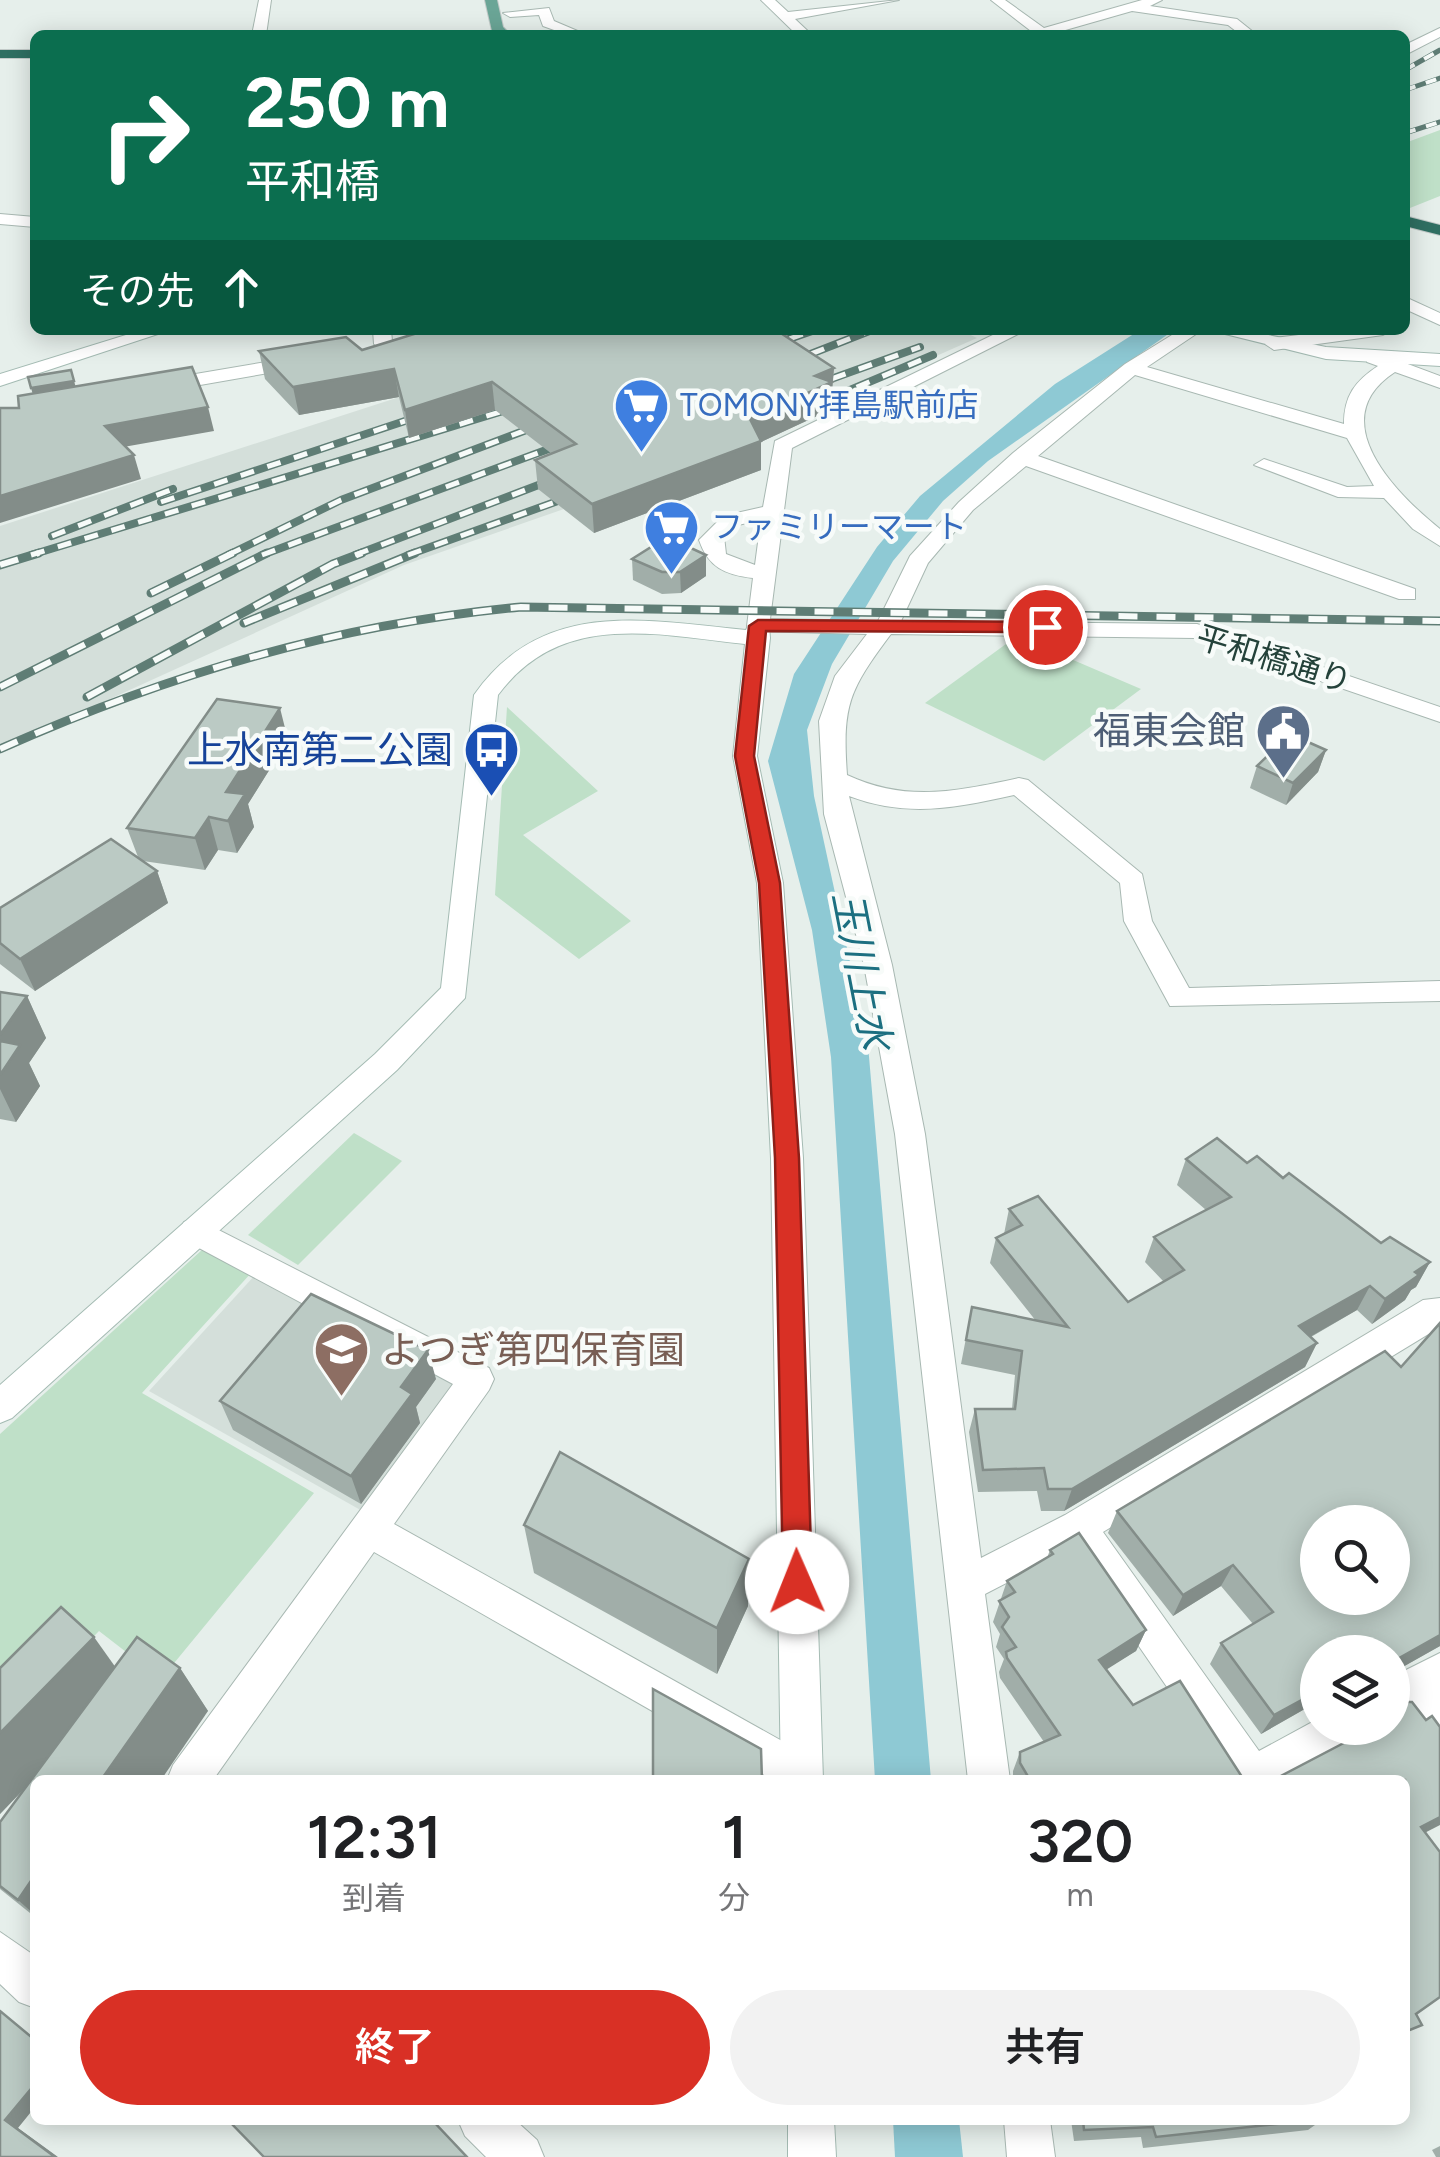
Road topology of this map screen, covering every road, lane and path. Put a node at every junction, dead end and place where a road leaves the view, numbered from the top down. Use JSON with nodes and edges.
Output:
{"nodes":[{"id":1,"x":264,"y":0,"type":"edge"},
{"id":2,"x":491,"y":0,"type":"edge"},
{"id":3,"x":767,"y":0,"type":"edge"},
{"id":4,"x":893,"y":0,"type":"edge"},
{"id":5,"x":997,"y":0,"type":"edge"},
{"id":6,"x":1156,"y":0,"type":"edge"},
{"id":7,"x":1104,"y":6,"type":"edge"},
{"id":8,"x":1129,"y":6,"type":"junction"},
{"id":9,"x":510,"y":7,"type":"edge"},
{"id":10,"x":786,"y":16,"type":"junction"},
{"id":11,"x":259,"y":30,"type":"edge"},
{"id":12,"x":499,"y":30,"type":"edge"},
{"id":13,"x":567,"y":30,"type":"edge"},
{"id":14,"x":800,"y":30,"type":"edge"},
{"id":15,"x":1032,"y":30,"type":"edge"},
{"id":16,"x":1047,"y":30,"type":"edge"},
{"id":17,"x":1243,"y":30,"type":"edge"},
{"id":18,"x":1440,"y":32,"type":"edge"},
{"id":19,"x":0,"y":42,"type":"edge"},
{"id":20,"x":30,"y":45,"type":"edge"},
{"id":21,"x":30,"y":46,"type":"edge"},
{"id":22,"x":1410,"y":48,"type":"edge"},
{"id":23,"x":0,"y":54,"type":"edge"},
{"id":24,"x":1410,"y":206,"type":"edge"},
{"id":25,"x":1440,"y":214,"type":"edge"},
{"id":26,"x":0,"y":219,"type":"edge"},
{"id":27,"x":30,"y":222,"type":"edge"},
{"id":28,"x":1410,"y":222,"type":"edge"},
{"id":29,"x":1440,"y":230,"type":"edge"},
{"id":30,"x":1410,"y":305,"type":"edge"},
{"id":31,"x":1440,"y":321,"type":"edge"},
{"id":32,"x":1410,"y":326,"type":"edge"},
{"id":33,"x":145,"y":335,"type":"edge"},
{"id":34,"x":425,"y":335,"type":"edge"},
{"id":35,"x":1007,"y":335,"type":"edge"},
{"id":36,"x":1186,"y":335,"type":"edge"},
{"id":37,"x":1238,"y":335,"type":"edge"},
{"id":38,"x":1344,"y":335,"type":"edge"},
{"id":39,"x":380,"y":342,"type":"edge"},
{"id":40,"x":1274,"y":344,"type":"junction"},
{"id":41,"x":321,"y":359,"type":"edge"},
{"id":42,"x":1440,"y":360,"type":"edge"},
{"id":43,"x":1382,"y":362,"type":"junction"},
{"id":44,"x":1132,"y":368,"type":"junction"},
{"id":45,"x":0,"y":380,"type":"edge"},
{"id":46,"x":1440,"y":382,"type":"edge"},
{"id":47,"x":148,"y":388,"type":"edge"},
{"id":48,"x":1355,"y":434,"type":"junction"},
{"id":49,"x":1020,"y":457,"type":"junction"},
{"id":50,"x":1264,"y":466,"type":"dead end"},
{"id":51,"x":1388,"y":492,"type":"junction"},
{"id":52,"x":776,"y":512,"type":"junction"},
{"id":53,"x":1440,"y":540,"type":"edge"},
{"id":54,"x":764,"y":572,"type":"junction"},
{"id":55,"x":1407,"y":594,"type":"dead end"},
{"id":56,"x":873,"y":627,"type":"junction"},
{"id":57,"x":758,"y":632,"type":"junction"},
{"id":58,"x":1440,"y":715,"type":"edge"},
{"id":59,"x":834,"y":779,"type":"junction"},
{"id":60,"x":1440,"y":991,"type":"edge"},
{"id":61,"x":195,"y":1230,"type":"junction"},
{"id":62,"x":1440,"y":1313,"type":"edge"},
{"id":63,"x":0,"y":1407,"type":"edge"},
{"id":64,"x":1078,"y":1526,"type":"junction"},
{"id":65,"x":372,"y":1530,"type":"junction"},
{"id":66,"x":967,"y":1584,"type":"junction"},
{"id":67,"x":1310,"y":1745,"type":"edge"},
{"id":68,"x":192,"y":1775,"type":"edge"},
{"id":69,"x":799,"y":1775,"type":"edge"},
{"id":70,"x":802,"y":1775,"type":"edge"},
{"id":71,"x":988,"y":1775,"type":"edge"},
{"id":72,"x":1251,"y":1775,"type":"edge"},
{"id":73,"x":1256,"y":1775,"type":"edge"},
{"id":74,"x":0,"y":1954,"type":"edge"},
{"id":75,"x":30,"y":1981,"type":"edge"},
{"id":76,"x":486,"y":2125,"type":"edge"},
{"id":77,"x":811,"y":2125,"type":"edge"},
{"id":78,"x":1028,"y":2125,"type":"edge"},
{"id":79,"x":520,"y":2157,"type":"edge"},
{"id":80,"x":812,"y":2157,"type":"edge"},
{"id":81,"x":1031,"y":2157,"type":"edge"}],
"edges":[{"from":1,"to":11,"type":"street"},
{"from":2,"to":12,"type":"main road"},
{"from":3,"to":10,"type":"street"},
{"from":4,"to":10,"type":"street"},
{"from":5,"to":15,"type":"street"},
{"from":6,"to":8,"type":"street"},
{"from":7,"to":8,"type":"street"},
{"from":7,"to":16,"type":"street"},
{"from":8,"to":17,"type":"street"},
{"from":9,"to":13,"type":"street"},
{"from":10,"to":14,"type":"street"},
{"from":18,"to":22,"type":"street"},
{"from":19,"to":20,"type":"highway"},
{"from":21,"to":23,"type":"highway"},
{"from":24,"to":25,"type":"highway"},
{"from":26,"to":27,"type":"street"},
{"from":28,"to":29,"type":"highway"},
{"from":30,"to":31,"type":"street"},
{"from":31,"to":32,"type":"street"},
{"from":33,"to":45,"type":"street"},
{"from":34,"to":39,"type":"street"},
{"from":35,"to":52,"type":"street"},
{"from":36,"to":44,"type":"street"},
{"from":37,"to":40,"type":"street"},
{"from":38,"to":40,"type":"street"},
{"from":40,"to":43,"type":"street"},
{"from":41,"to":47,"type":"street"},
{"from":42,"to":43,"type":"street"},
{"from":43,"to":46,"type":"street"},
{"from":43,"to":48,"type":"street"},
{"from":44,"to":48,"type":"street"},
{"from":44,"to":49,"type":"street"},
{"from":48,"to":51,"type":"street"},
{"from":49,"to":55,"type":"street"},
{"from":49,"to":56,"type":"street"},
{"from":50,"to":51,"type":"street"},
{"from":51,"to":53,"type":"street"},
{"from":52,"to":54,"type":"street"},
{"from":52,"to":54,"type":"street"},
{"from":54,"to":57,"type":"street"},
{"from":56,"to":57,"type":"street","name":"平和橋通り"},
{"from":56,"to":58,"type":"street","name":"平和橋通り"},
{"from":56,"to":59,"type":"street"},
{"from":57,"to":61,"type":"street","name":"平和橋通り"},
{"from":57,"to":70,"type":"street"},
{"from":59,"to":60,"type":"street"},
{"from":59,"to":66,"type":"street"},
{"from":61,"to":63,"type":"street","name":"平和橋通り"},
{"from":61,"to":65,"type":"street"},
{"from":62,"to":64,"type":"street"},
{"from":64,"to":66,"type":"street"},
{"from":64,"to":72,"type":"street"},
{"from":65,"to":68,"type":"street"},
{"from":65,"to":69,"type":"street"},
{"from":66,"to":71,"type":"street"},
{"from":67,"to":73,"type":"street"},
{"from":74,"to":75,"type":"street"},
{"from":76,"to":79,"type":"street"},
{"from":77,"to":80,"type":"street"},
{"from":78,"to":81,"type":"street"}]}
